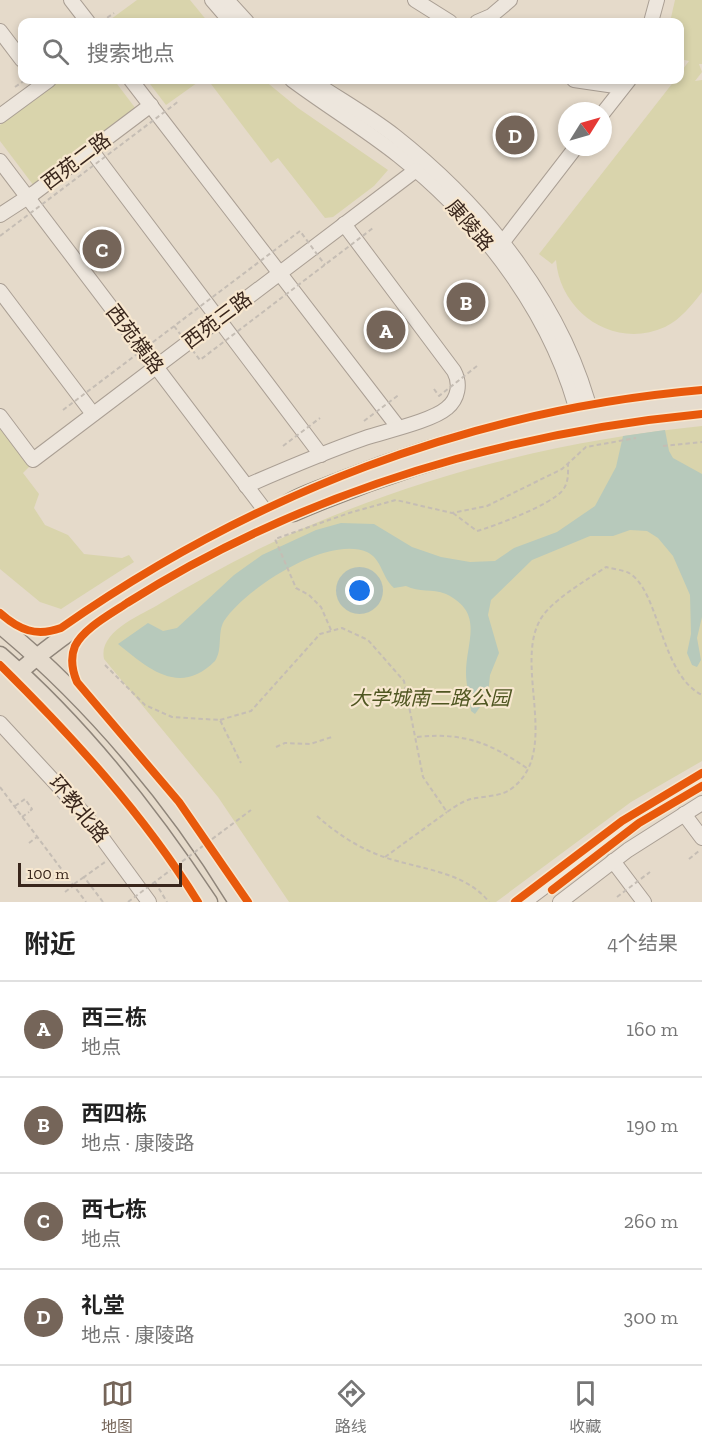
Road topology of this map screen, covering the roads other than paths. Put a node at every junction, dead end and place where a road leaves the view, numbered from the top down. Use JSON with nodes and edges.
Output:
{"nodes":[{"id":1,"x":71,"y":0,"type":"edge"},
{"id":2,"x":212,"y":0,"type":"edge"},
{"id":3,"x":227,"y":0,"type":"edge"},
{"id":4,"x":415,"y":0,"type":"edge"},
{"id":5,"x":510,"y":0,"type":"edge"},
{"id":6,"x":657,"y":0,"type":"edge"},
{"id":7,"x":85,"y":18,"type":"edge"},
{"id":8,"x":228,"y":18,"type":"edge"},
{"id":9,"x":243,"y":18,"type":"edge"},
{"id":10,"x":444,"y":18,"type":"edge"},
{"id":11,"x":486,"y":18,"type":"edge"},
{"id":12,"x":652,"y":18,"type":"edge"},
{"id":13,"x":0,"y":31,"type":"edge"},
{"id":14,"x":18,"y":55,"type":"edge"},
{"id":15,"x":38,"y":84,"type":"edge"},
{"id":16,"x":134,"y":84,"type":"edge"},
{"id":17,"x":298,"y":84,"type":"edge"},
{"id":18,"x":317,"y":84,"type":"edge"},
{"id":19,"x":625,"y":84,"type":"edge"},
{"id":20,"x":611,"y":102,"type":"edge"},
{"id":21,"x":151,"y":105,"type":"junction"},
{"id":22,"x":0,"y":116,"type":"edge"},
{"id":23,"x":91,"y":150,"type":"junction"},
{"id":24,"x":569,"y":156,"type":"edge"},
{"id":25,"x":0,"y":161,"type":"edge"},
{"id":26,"x":416,"y":170,"type":"junction"},
{"id":27,"x":27,"y":197,"type":"junction"},
{"id":28,"x":0,"y":215,"type":"edge"},
{"id":29,"x":344,"y":224,"type":"junction"},
{"id":30,"x":502,"y":243,"type":"junction"},
{"id":31,"x":280,"y":273,"type":"junction"},
{"id":32,"x":0,"y":291,"type":"edge"},
{"id":33,"x":218,"y":319,"type":"junction"},
{"id":34,"x":156,"y":367,"type":"junction"},
{"id":35,"x":702,"y":396,"type":"edge"},
{"id":36,"x":702,"y":408,"type":"edge"},
{"id":37,"x":93,"y":414,"type":"junction"},
{"id":38,"x":0,"y":416,"type":"edge"},
{"id":39,"x":586,"y":418,"type":"junction"},
{"id":40,"x":398,"y":427,"type":"junction"},
{"id":41,"x":321,"y":455,"type":"junction"},
{"id":42,"x":246,"y":486,"type":"junction"},
{"id":43,"x":270,"y":517,"type":"junction"},
{"id":44,"x":0,"y":625,"type":"edge"},
{"id":45,"x":0,"y":655,"type":"edge"},
{"id":46,"x":37,"y":657,"type":"junction"},
{"id":47,"x":19,"y":672,"type":"junction"},
{"id":48,"x":0,"y":723,"type":"edge"},
{"id":49,"x":702,"y":779,"type":"edge"},
{"id":50,"x":702,"y":803,"type":"edge"},
{"id":51,"x":684,"y":814,"type":"junction"},
{"id":52,"x":702,"y":838,"type":"edge"},
{"id":53,"x":613,"y":861,"type":"junction"},
{"id":54,"x":542,"y":889,"type":"junction"},
{"id":55,"x":149,"y":902,"type":"edge"},
{"id":56,"x":209,"y":902,"type":"edge"},
{"id":57,"x":237,"y":902,"type":"edge"},
{"id":58,"x":524,"y":902,"type":"edge"},
{"id":59,"x":550,"y":902,"type":"edge"},
{"id":60,"x":560,"y":902,"type":"edge"},
{"id":61,"x":644,"y":902,"type":"edge"}],
"edges":[{"from":1,"to":7,"type":"street"},
{"from":2,"to":8,"type":"street"},
{"from":3,"to":9,"type":"street"},
{"from":4,"to":10,"type":"street"},
{"from":5,"to":11,"type":"street"},
{"from":6,"to":12,"type":"street"},
{"from":13,"to":14,"type":"street"},
{"from":15,"to":22,"type":"street"},
{"from":16,"to":21,"type":"street"},
{"from":17,"to":26,"type":"street","name":"康陵路"},
{"from":18,"to":30,"type":"street","name":"康陵路"},
{"from":19,"to":20,"type":"street"},
{"from":21,"to":23,"type":"street","name":"西苑二路"},
{"from":21,"to":31,"type":"street"},
{"from":23,"to":27,"type":"street","name":"西苑二路"},
{"from":23,"to":33,"type":"street"},
{"from":24,"to":30,"type":"street"},
{"from":25,"to":27,"type":"street","name":"西苑横路"},
{"from":26,"to":29,"type":"street","name":"西苑三路"},
{"from":26,"to":39,"type":"street","name":"康陵路"},
{"from":27,"to":28,"type":"street","name":"西苑二路"},
{"from":27,"to":34,"type":"street","name":"西苑横路"},
{"from":29,"to":31,"type":"street","name":"西苑三路"},
{"from":29,"to":40,"type":"street"},
{"from":30,"to":39,"type":"street","name":"康陵路"},
{"from":31,"to":33,"type":"street","name":"西苑三路"},
{"from":31,"to":40,"type":"street"},
{"from":32,"to":37,"type":"street"},
{"from":33,"to":34,"type":"street","name":"西苑三路"},
{"from":33,"to":41,"type":"street"},
{"from":34,"to":37,"type":"street","name":"西苑三路"},
{"from":34,"to":42,"type":"street","name":"西苑横路"},
{"from":35,"to":39,"type":"main road"},
{"from":36,"to":39,"type":"main road"},
{"from":37,"to":38,"type":"street","name":"西苑三路"},
{"from":39,"to":43,"type":"main road"},
{"from":40,"to":41,"type":"street"},
{"from":41,"to":42,"type":"street"},
{"from":42,"to":43,"type":"street","name":"西苑横路"},
{"from":43,"to":46,"type":"main road"},
{"from":44,"to":46,"type":"main road"},
{"from":45,"to":47,"type":"main road"},
{"from":46,"to":47,"type":"main road"},
{"from":46,"to":57,"type":"main road"},
{"from":47,"to":56,"type":"main road"},
{"from":48,"to":55,"type":"street","name":"环教北路"},
{"from":49,"to":54,"type":"street"},
{"from":50,"to":51,"type":"street"},
{"from":51,"to":52,"type":"street"},
{"from":51,"to":53,"type":"street"},
{"from":53,"to":60,"type":"street"},
{"from":53,"to":61,"type":"street"},
{"from":54,"to":58,"type":"street"},
{"from":54,"to":59,"type":"street"}]}
